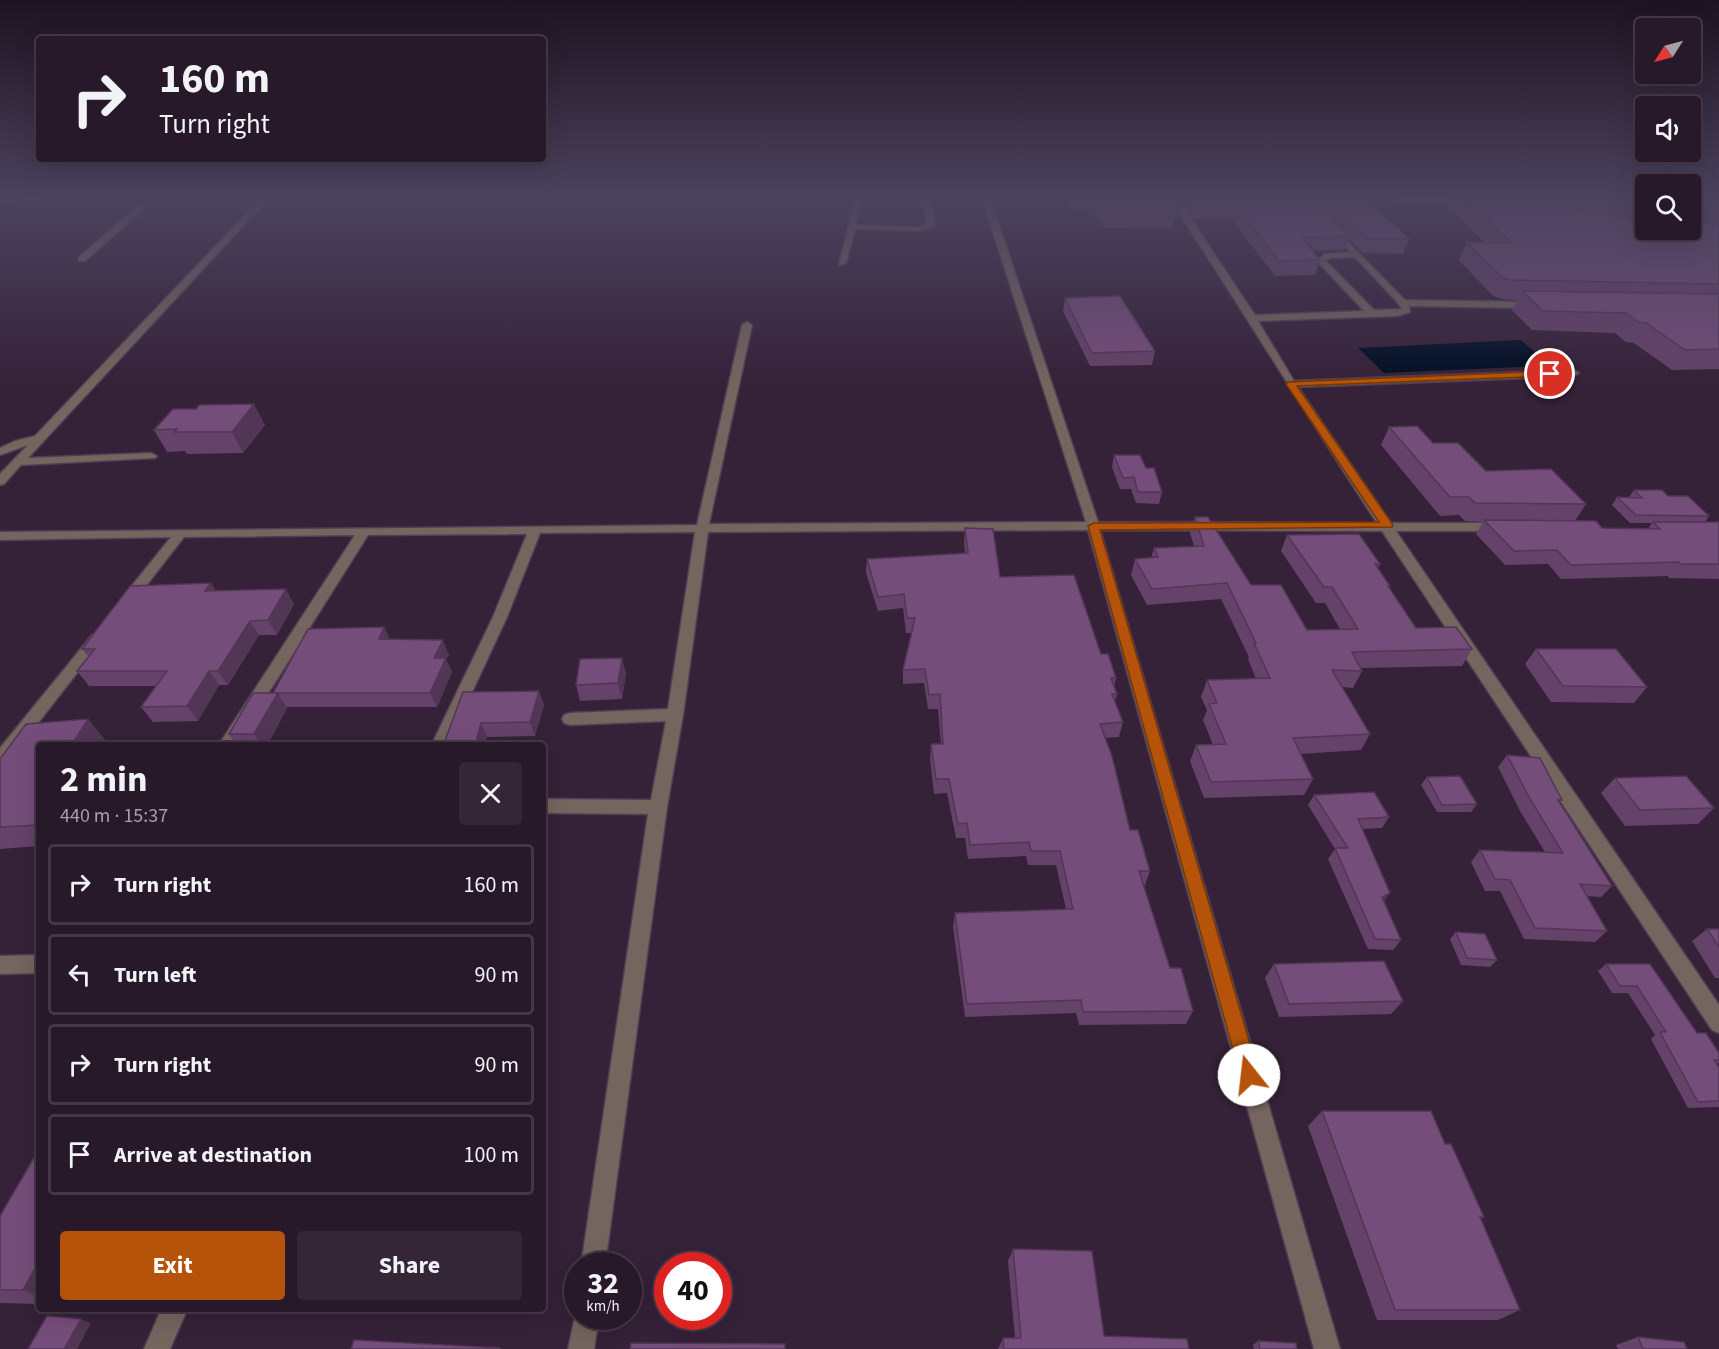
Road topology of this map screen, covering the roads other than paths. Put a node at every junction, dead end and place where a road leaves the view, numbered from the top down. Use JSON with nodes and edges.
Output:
{"nodes":[{"id":1,"x":206,"y":261,"type":"edge"},
{"id":2,"x":1007,"y":261,"type":"edge"},
{"id":3,"x":1214,"y":261,"type":"edge"},
{"id":4,"x":1321,"y":261,"type":"edge"},
{"id":5,"x":1363,"y":261,"type":"edge"},
{"id":6,"x":1403,"y":303,"type":"junction"},
{"id":7,"x":1544,"y":305,"type":"edge"},
{"id":8,"x":1372,"y":313,"type":"junction"},
{"id":9,"x":1252,"y":318,"type":"junction"},
{"id":10,"x":747,"y":325,"type":"dead end"},
{"id":11,"x":1574,"y":373,"type":"dead end"},
{"id":12,"x":1291,"y":384,"type":"junction"},
{"id":13,"x":40,"y":439,"type":"junction"},
{"id":14,"x":0,"y":452,"type":"edge"},
{"id":15,"x":151,"y":456,"type":"dead end"},
{"id":16,"x":18,"y":462,"type":"junction"},
{"id":17,"x":0,"y":481,"type":"edge"},
{"id":18,"x":1388,"y":525,"type":"junction"},
{"id":19,"x":1094,"y":526,"type":"junction"},
{"id":20,"x":1518,"y":527,"type":"edge"},
{"id":21,"x":702,"y":529,"type":"junction"},
{"id":22,"x":535,"y":530,"type":"junction"},
{"id":23,"x":364,"y":531,"type":"junction"},
{"id":24,"x":181,"y":533,"type":"junction"},
{"id":25,"x":0,"y":537,"type":"edge"},
{"id":26,"x":675,"y":715,"type":"junction"},
{"id":27,"x":570,"y":719,"type":"dead end"},
{"id":28,"x":229,"y":742,"type":"edge"},
{"id":29,"x":441,"y":742,"type":"edge"},
{"id":30,"x":0,"y":760,"type":"edge"},
{"id":31,"x":546,"y":806,"type":"edge"},
{"id":32,"x":658,"y":807,"type":"junction"},
{"id":33,"x":36,"y":964,"type":"edge"},
{"id":34,"x":0,"y":965,"type":"edge"},
{"id":35,"x":1719,"y":1023,"type":"edge"},
{"id":36,"x":595,"y":1252,"type":"edge"},
{"id":37,"x":173,"y":1312,"type":"edge"},
{"id":38,"x":584,"y":1330,"type":"edge"},
{"id":39,"x":157,"y":1349,"type":"edge"},
{"id":40,"x":582,"y":1349,"type":"edge"},
{"id":41,"x":1327,"y":1349,"type":"edge"}],
"edges":[{"from":1,"to":13,"type":"street"},
{"from":2,"to":19,"type":"street"},
{"from":3,"to":9,"type":"street"},
{"from":4,"to":8,"type":"street"},
{"from":5,"to":6,"type":"street"},
{"from":6,"to":7,"type":"street"},
{"from":6,"to":8,"type":"street"},
{"from":8,"to":9,"type":"street"},
{"from":9,"to":12,"type":"street"},
{"from":10,"to":21,"type":"street"},
{"from":11,"to":12,"type":"street"},
{"from":12,"to":18,"type":"street"},
{"from":13,"to":14,"type":"street"},
{"from":13,"to":16,"type":"street"},
{"from":15,"to":16,"type":"street"},
{"from":16,"to":17,"type":"street"},
{"from":18,"to":19,"type":"street"},
{"from":18,"to":20,"type":"street"},
{"from":18,"to":35,"type":"street"},
{"from":19,"to":21,"type":"street"},
{"from":19,"to":41,"type":"street"},
{"from":21,"to":22,"type":"street"},
{"from":21,"to":26,"type":"street"},
{"from":22,"to":23,"type":"street"},
{"from":22,"to":29,"type":"street"},
{"from":23,"to":24,"type":"street"},
{"from":23,"to":28,"type":"street"},
{"from":24,"to":25,"type":"street"},
{"from":24,"to":30,"type":"street"},
{"from":26,"to":27,"type":"street"},
{"from":26,"to":32,"type":"street"},
{"from":31,"to":32,"type":"street"},
{"from":32,"to":36,"type":"street"},
{"from":33,"to":34,"type":"street"},
{"from":37,"to":39,"type":"street"},
{"from":38,"to":40,"type":"street"}]}
